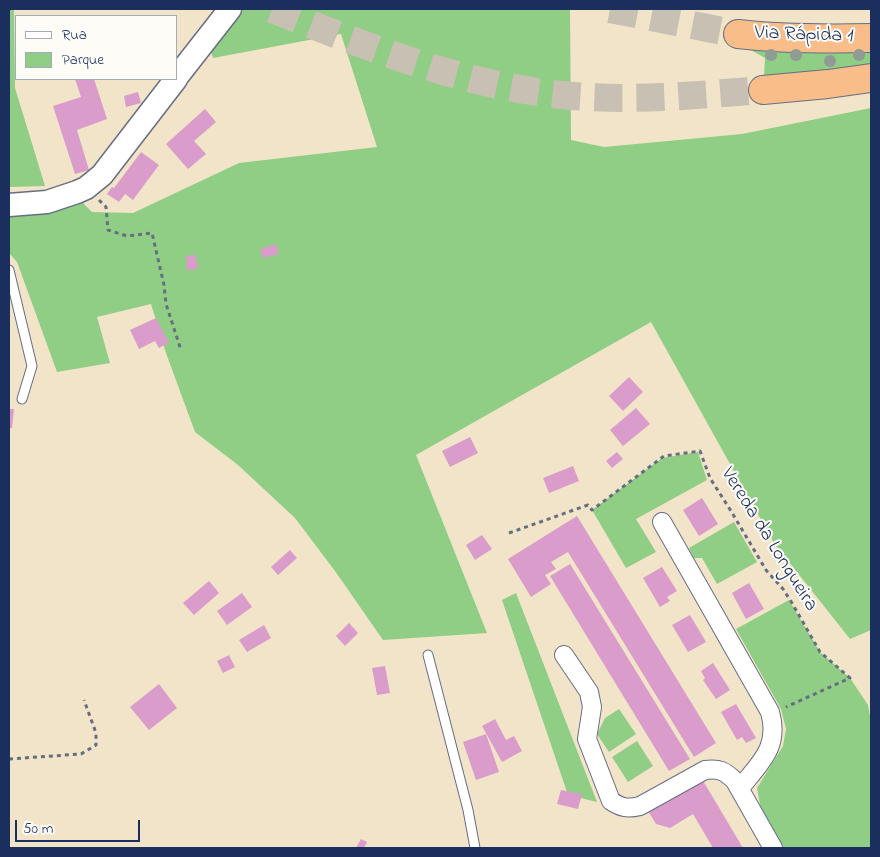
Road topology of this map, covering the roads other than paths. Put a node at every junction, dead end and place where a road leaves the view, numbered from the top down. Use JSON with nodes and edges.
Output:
{"nodes":[{"id":1,"x":230,"y":9,"type":"edge"},
{"id":2,"x":738,"y":34,"type":"tunnel mouth"},
{"id":3,"x":871,"y":38,"type":"edge"},
{"id":4,"x":178,"y":75,"type":"edge"},
{"id":5,"x":871,"y":78,"type":"edge"},
{"id":6,"x":174,"y":80,"type":"edge"},
{"id":7,"x":763,"y":90,"type":"tunnel mouth"},
{"id":8,"x":9,"y":206,"type":"edge"},
{"id":9,"x":9,"y":270,"type":"edge"},
{"id":10,"x":22,"y":399,"type":"dead end"},
{"id":11,"x":662,"y":522,"type":"dead end"},
{"id":12,"x":428,"y":655,"type":"dead end"},
{"id":13,"x":564,"y":655,"type":"dead end"},
{"id":14,"x":740,"y":788,"type":"junction"},
{"id":15,"x":475,"y":848,"type":"edge"},
{"id":16,"x":772,"y":848,"type":"edge"}],
"edges":[{"from":1,"to":4,"type":"street"},
{"from":2,"to":3,"type":"highway","name":"Via Rápida 1"},
{"from":5,"to":7,"type":"highway"},
{"from":6,"to":8,"type":"street"},
{"from":9,"to":10,"type":"lane"},
{"from":11,"to":14,"type":"street"},
{"from":12,"to":15,"type":"lane"},
{"from":13,"to":14,"type":"street"},
{"from":14,"to":16,"type":"street"}]}
